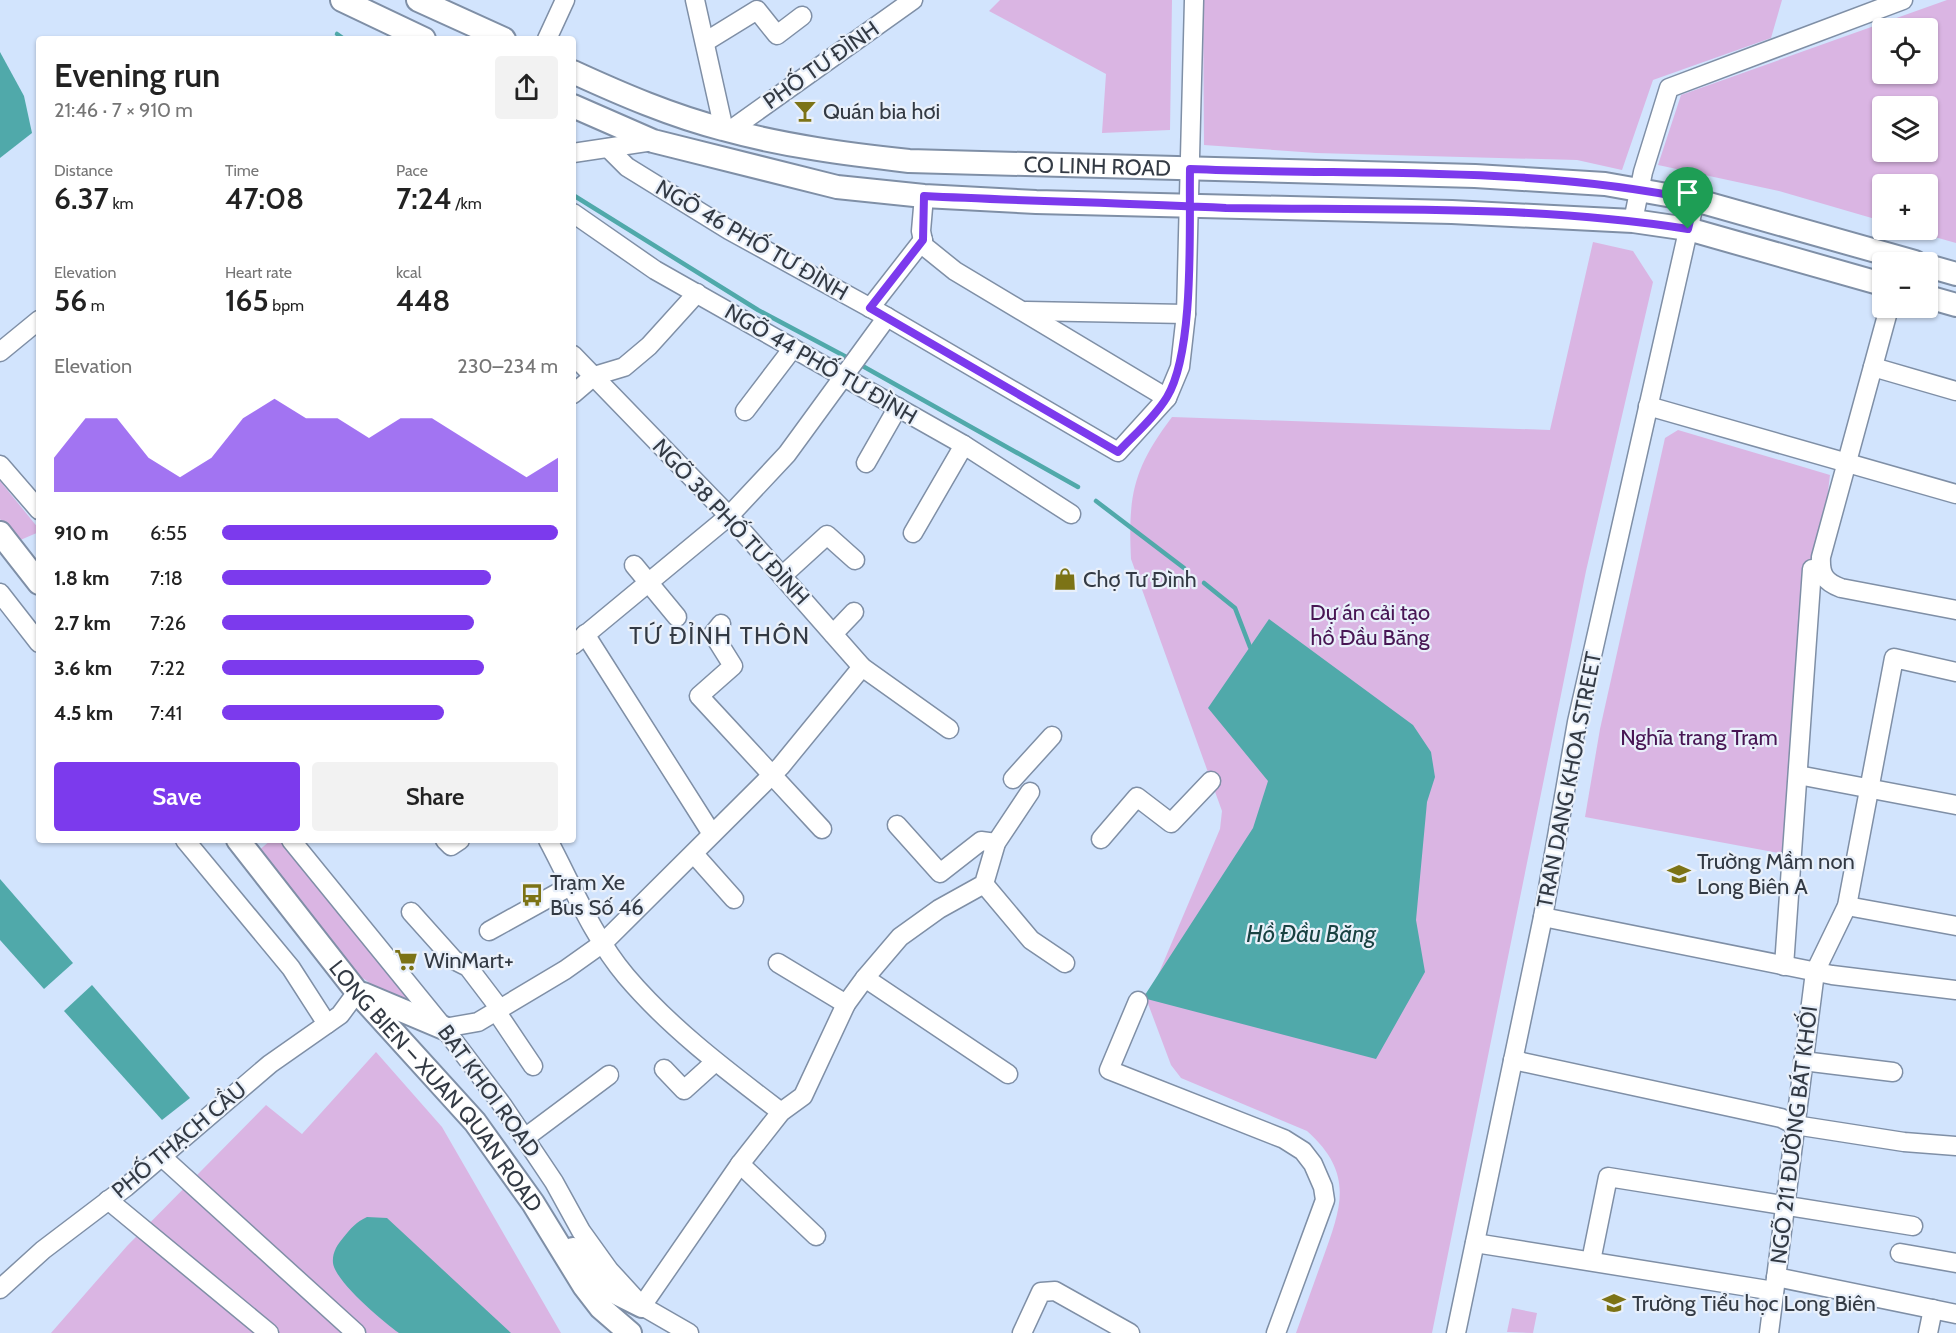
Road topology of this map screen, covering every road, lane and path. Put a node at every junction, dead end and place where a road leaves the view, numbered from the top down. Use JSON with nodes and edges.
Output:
{"nodes":[{"id":1,"x":342,"y":0,"type":"edge"},
{"id":2,"x":418,"y":0,"type":"edge"},
{"id":3,"x":566,"y":0,"type":"edge"},
{"id":4,"x":694,"y":0,"type":"edge"},
{"id":5,"x":913,"y":0,"type":"edge"},
{"id":6,"x":1194,"y":0,"type":"edge"},
{"id":7,"x":1903,"y":0,"type":"edge"},
{"id":8,"x":449,"y":6,"type":"edge"},
{"id":9,"x":1870,"y":6,"type":"edge"},
{"id":10,"x":802,"y":16,"type":"dead end"},
{"id":11,"x":418,"y":36,"type":"edge"},
{"id":12,"x":499,"y":36,"type":"edge"},
{"id":13,"x":548,"y":36,"type":"edge"},
{"id":14,"x":705,"y":42,"type":"junction"},
{"id":15,"x":576,"y":73,"type":"edge"},
{"id":16,"x":576,"y":107,"type":"edge"},
{"id":17,"x":726,"y":130,"type":"junction"},
{"id":18,"x":653,"y":141,"type":"junction"},
{"id":19,"x":608,"y":148,"type":"junction"},
{"id":20,"x":576,"y":153,"type":"edge"},
{"id":21,"x":1190,"y":169,"type":"junction"},
{"id":22,"x":1639,"y":188,"type":"junction"},
{"id":23,"x":924,"y":196,"type":"junction"},
{"id":24,"x":1695,"y":200,"type":"junction"},
{"id":25,"x":1189,"y":206,"type":"junction"},
{"id":26,"x":576,"y":215,"type":"edge"},
{"id":27,"x":1633,"y":220,"type":"junction"},
{"id":28,"x":1688,"y":229,"type":"junction"},
{"id":29,"x":923,"y":240,"type":"junction"},
{"id":30,"x":1880,"y":252,"type":"edge"},
{"id":31,"x":1938,"y":269,"type":"edge"},
{"id":32,"x":1956,"y":274,"type":"edge"},
{"id":33,"x":1872,"y":281,"type":"edge"},
{"id":34,"x":697,"y":293,"type":"junction"},
{"id":35,"x":1938,"y":300,"type":"edge"},
{"id":36,"x":1956,"y":304,"type":"edge"},
{"id":37,"x":870,"y":308,"type":"junction"},
{"id":38,"x":1026,"y":311,"type":"junction"},
{"id":39,"x":1186,"y":314,"type":"junction"},
{"id":40,"x":887,"y":317,"type":"junction"},
{"id":41,"x":1886,"y":318,"type":"edge"},
{"id":42,"x":36,"y":322,"type":"edge"},
{"id":43,"x":2,"y":345,"type":"edge"},
{"id":44,"x":794,"y":348,"type":"junction"},
{"id":45,"x":576,"y":358,"type":"edge"},
{"id":46,"x":1873,"y":367,"type":"junction"},
{"id":47,"x":846,"y":373,"type":"junction"},
{"id":48,"x":594,"y":376,"type":"junction"},
{"id":49,"x":576,"y":391,"type":"edge"},
{"id":50,"x":1956,"y":391,"type":"edge"},
{"id":51,"x":1167,"y":398,"type":"junction"},
{"id":52,"x":1648,"y":406,"type":"junction"},
{"id":53,"x":898,"y":407,"type":"junction"},
{"id":54,"x":745,"y":411,"type":"dead end"},
{"id":55,"x":964,"y":445,"type":"junction"},
{"id":56,"x":866,"y":463,"type":"dead end"},
{"id":57,"x":1847,"y":463,"type":"junction"},
{"id":58,"x":0,"y":465,"type":"edge"},
{"id":59,"x":1956,"y":494,"type":"edge"},
{"id":60,"x":36,"y":507,"type":"edge"},
{"id":61,"x":1071,"y":514,"type":"dead end"},
{"id":62,"x":729,"y":516,"type":"junction"},
{"id":63,"x":0,"y":532,"type":"edge"},
{"id":64,"x":913,"y":533,"type":"dead end"},
{"id":65,"x":855,"y":560,"type":"dead end"},
{"id":66,"x":634,"y":565,"type":"dead end"},
{"id":67,"x":1812,"y":569,"type":"dead end"},
{"id":68,"x":782,"y":576,"type":"junction"},
{"id":69,"x":36,"y":579,"type":"edge"},
{"id":70,"x":649,"y":580,"type":"junction"},
{"id":71,"x":0,"y":593,"type":"edge"},
{"id":72,"x":1956,"y":610,"type":"edge"},
{"id":73,"x":854,"y":612,"type":"dead end"},
{"id":74,"x":677,"y":617,"type":"dead end"},
{"id":75,"x":721,"y":624,"type":"dead end"},
{"id":76,"x":833,"y":634,"type":"junction"},
{"id":77,"x":36,"y":639,"type":"edge"},
{"id":78,"x":579,"y":639,"type":"edge"},
{"id":79,"x":862,"y":667,"type":"junction"},
{"id":80,"x":1956,"y":672,"type":"edge"},
{"id":81,"x":949,"y":729,"type":"dead end"},
{"id":82,"x":1052,"y":736,"type":"dead end"},
{"id":83,"x":771,"y":775,"type":"junction"},
{"id":84,"x":1798,"y":775,"type":"junction"},
{"id":85,"x":1013,"y":779,"type":"dead end"},
{"id":86,"x":1211,"y":781,"type":"dead end"},
{"id":87,"x":1869,"y":788,"type":"junction"},
{"id":88,"x":1030,"y":792,"type":"dead end"},
{"id":89,"x":1956,"y":805,"type":"edge"},
{"id":90,"x":897,"y":825,"type":"dead end"},
{"id":91,"x":822,"y":829,"type":"dead end"},
{"id":92,"x":712,"y":834,"type":"junction"},
{"id":93,"x":1101,"y":838,"type":"dead end"},
{"id":94,"x":187,"y":843,"type":"edge"},
{"id":95,"x":240,"y":843,"type":"edge"},
{"id":96,"x":293,"y":843,"type":"edge"},
{"id":97,"x":550,"y":843,"type":"edge"},
{"id":98,"x":996,"y":843,"type":"junction"},
{"id":99,"x":694,"y":854,"type":"junction"},
{"id":100,"x":984,"y":884,"type":"junction"},
{"id":101,"x":572,"y":885,"type":"junction"},
{"id":102,"x":734,"y":898,"type":"dead end"},
{"id":103,"x":1847,"y":906,"type":"junction"},
{"id":104,"x":411,"y":912,"type":"dead end"},
{"id":105,"x":1543,"y":917,"type":"junction"},
{"id":106,"x":1956,"y":926,"type":"edge"},
{"id":107,"x":489,"y":931,"type":"dead end"},
{"id":108,"x":603,"y":943,"type":"junction"},
{"id":109,"x":778,"y":963,"type":"dead end"},
{"id":110,"x":1065,"y":963,"type":"dead end"},
{"id":111,"x":1784,"y":966,"type":"junction"},
{"id":112,"x":1815,"y":972,"type":"junction"},
{"id":113,"x":865,"y":978,"type":"junction"},
{"id":114,"x":1956,"y":990,"type":"edge"},
{"id":115,"x":357,"y":992,"type":"junction"},
{"id":116,"x":1138,"y":1001,"type":"dead end"},
{"id":117,"x":846,"y":1004,"type":"junction"},
{"id":118,"x":498,"y":1010,"type":"junction"},
{"id":119,"x":327,"y":1024,"type":"junction"},
{"id":120,"x":444,"y":1028,"type":"junction"},
{"id":121,"x":1513,"y":1060,"type":"junction"},
{"id":122,"x":1803,"y":1061,"type":"junction"},
{"id":123,"x":715,"y":1062,"type":"junction"},
{"id":124,"x":533,"y":1066,"type":"dead end"},
{"id":125,"x":664,"y":1069,"type":"dead end"},
{"id":126,"x":1893,"y":1072,"type":"dead end"},
{"id":127,"x":1008,"y":1074,"type":"dead end"},
{"id":128,"x":609,"y":1075,"type":"dead end"},
{"id":129,"x":781,"y":1112,"type":"junction"},
{"id":130,"x":1795,"y":1125,"type":"junction"},
{"id":131,"x":526,"y":1137,"type":"junction"},
{"id":132,"x":1956,"y":1146,"type":"edge"},
{"id":133,"x":161,"y":1156,"type":"junction"},
{"id":134,"x":740,"y":1164,"type":"junction"},
{"id":135,"x":108,"y":1200,"type":"junction"},
{"id":136,"x":533,"y":1203,"type":"junction"},
{"id":137,"x":1785,"y":1208,"type":"junction"},
{"id":138,"x":1913,"y":1226,"type":"dead end"},
{"id":139,"x":816,"y":1236,"type":"dead end"},
{"id":140,"x":1475,"y":1243,"type":"junction"},
{"id":141,"x":1900,"y":1253,"type":"dead end"},
{"id":142,"x":1591,"y":1261,"type":"junction"},
{"id":143,"x":1956,"y":1263,"type":"edge"},
{"id":144,"x":1775,"y":1284,"type":"junction"},
{"id":145,"x":0,"y":1289,"type":"edge"},
{"id":146,"x":642,"y":1306,"type":"junction"},
{"id":147,"x":1933,"y":1309,"type":"junction"},
{"id":148,"x":1956,"y":1314,"type":"edge"},
{"id":149,"x":269,"y":1333,"type":"edge"},
{"id":150,"x":356,"y":1333,"type":"edge"},
{"id":151,"x":630,"y":1333,"type":"edge"},
{"id":152,"x":689,"y":1333,"type":"edge"},
{"id":153,"x":1022,"y":1333,"type":"edge"},
{"id":154,"x":1130,"y":1333,"type":"edge"},
{"id":155,"x":1276,"y":1333,"type":"edge"},
{"id":156,"x":1456,"y":1333,"type":"edge"},
{"id":157,"x":1769,"y":1333,"type":"edge"},
{"id":158,"x":1928,"y":1333,"type":"edge"}],
"edges":[{"from":1,"to":11,"type":"main road"},
{"from":2,"to":8,"type":"main road"},
{"from":3,"to":13,"type":"street"},
{"from":4,"to":14,"type":"street"},
{"from":5,"to":17,"type":"street","name":"PHỐ TƯ ĐÌNH"},
{"from":6,"to":21,"type":"street"},
{"from":7,"to":9,"type":"street"},
{"from":8,"to":12,"type":"main road"},
{"from":9,"to":22,"type":"street"},
{"from":10,"to":14,"type":"street"},
{"from":14,"to":17,"type":"street"},
{"from":15,"to":17,"type":"main road","name":"CO LINH ROAD"},
{"from":16,"to":18,"type":"main road","name":"CO LINH ROAD"},
{"from":17,"to":21,"type":"main road","name":"CO LINH ROAD"},
{"from":18,"to":19,"type":"street"},
{"from":18,"to":23,"type":"main road","name":"CO LINH ROAD"},
{"from":19,"to":20,"type":"street"},
{"from":19,"to":37,"type":"street","name":"NGÕ 46 PHỐ TƯ ĐÌNH"},
{"from":21,"to":22,"type":"main road","name":"CO LINH ROAD"},
{"from":21,"to":25,"type":"street"},
{"from":22,"to":24,"type":"main road","name":"CO LINH ROAD"},
{"from":22,"to":27,"type":"street"},
{"from":23,"to":25,"type":"main road","name":"CO LINH ROAD"},
{"from":23,"to":29,"type":"street"},
{"from":24,"to":28,"type":"street","name":"TRAN DANG KHOA STREET"},
{"from":24,"to":30,"type":"main road","name":"CO LINH ROAD"},
{"from":25,"to":27,"type":"main road","name":"CO LINH ROAD"},
{"from":25,"to":39,"type":"street"},
{"from":26,"to":34,"type":"street","name":"NGÕ 44 PHỐ TƯ ĐÌNH"},
{"from":27,"to":28,"type":"main road","name":"CO LINH ROAD"},
{"from":28,"to":33,"type":"main road","name":"CO LINH ROAD"},
{"from":28,"to":52,"type":"street","name":"TRAN DANG KHOA STREET"},
{"from":29,"to":37,"type":"street"},
{"from":29,"to":38,"type":"street"},
{"from":31,"to":32,"type":"main road"},
{"from":34,"to":44,"type":"street","name":"NGÕ 44 PHỐ TƯ ĐÌNH"},
{"from":34,"to":48,"type":"street"},
{"from":35,"to":36,"type":"main road"},
{"from":37,"to":40,"type":"street","name":"NGÕ 46 PHỐ TƯ ĐÌNH"},
{"from":38,"to":39,"type":"street"},
{"from":38,"to":51,"type":"street"},
{"from":39,"to":51,"type":"street"},
{"from":40,"to":47,"type":"street"},
{"from":40,"to":51,"type":"street","name":"NGÕ 46 PHỐ TƯ ĐÌNH"},
{"from":41,"to":46,"type":"street"},
{"from":42,"to":43,"type":"street"},
{"from":44,"to":47,"type":"street","name":"NGÕ 44 PHỐ TƯ ĐÌNH"},
{"from":44,"to":54,"type":"street"},
{"from":45,"to":48,"type":"street","name":"NGÕ 38 PHỐ TƯ ĐÌNH"},
{"from":46,"to":50,"type":"street"},
{"from":46,"to":57,"type":"street"},
{"from":47,"to":53,"type":"street","name":"NGÕ 44 PHỐ TƯ ĐÌNH"},
{"from":47,"to":62,"type":"street"},
{"from":48,"to":49,"type":"street"},
{"from":48,"to":62,"type":"street","name":"NGÕ 38 PHỐ TƯ ĐÌNH"},
{"from":52,"to":57,"type":"street"},
{"from":52,"to":105,"type":"street","name":"TRAN DANG KHOA STREET"},
{"from":53,"to":55,"type":"street","name":"NGÕ 44 PHỐ TƯ ĐÌNH"},
{"from":53,"to":56,"type":"street"},
{"from":55,"to":61,"type":"street","name":"NGÕ 44 PHỐ TƯ ĐÌNH"},
{"from":55,"to":64,"type":"street"},
{"from":57,"to":59,"type":"street"},
{"from":57,"to":72,"type":"street"},
{"from":58,"to":60,"type":"street"},
{"from":62,"to":68,"type":"street","name":"NGÕ 38 PHỐ TƯ ĐÌNH"},
{"from":62,"to":70,"type":"street"},
{"from":63,"to":69,"type":"main road"},
{"from":65,"to":68,"type":"street"},
{"from":66,"to":70,"type":"street"},
{"from":67,"to":84,"type":"street"},
{"from":68,"to":76,"type":"street","name":"NGÕ 38 PHỐ TƯ ĐÌNH"},
{"from":70,"to":74,"type":"street"},
{"from":70,"to":78,"type":"street"},
{"from":71,"to":77,"type":"street"},
{"from":73,"to":76,"type":"street"},
{"from":75,"to":83,"type":"street"},
{"from":76,"to":79,"type":"street","name":"NGÕ 38 PHỐ TƯ ĐÌNH"},
{"from":78,"to":92,"type":"street"},
{"from":79,"to":81,"type":"street","name":"NGÕ 38 PHỐ TƯ ĐÌNH"},
{"from":79,"to":83,"type":"street"},
{"from":80,"to":87,"type":"street","name":"NGÕ 211 ĐƯỜNG BÁT KHỐI"},
{"from":82,"to":85,"type":"street"},
{"from":83,"to":91,"type":"street"},
{"from":83,"to":92,"type":"street"},
{"from":84,"to":87,"type":"street"},
{"from":84,"to":111,"type":"street"},
{"from":86,"to":93,"type":"street"},
{"from":87,"to":89,"type":"street"},
{"from":87,"to":103,"type":"street","name":"NGÕ 211 ĐƯỜNG BÁT KHỐI"},
{"from":88,"to":98,"type":"street"},
{"from":90,"to":98,"type":"street"},
{"from":92,"to":99,"type":"street"},
{"from":94,"to":119,"type":"street"},
{"from":95,"to":115,"type":"main road","name":"LONG BIEN – XUAN QUAN ROAD"},
{"from":96,"to":120,"type":"street","name":"BAT KHOI ROAD"},
{"from":97,"to":101,"type":"street"},
{"from":98,"to":100,"type":"street"},
{"from":99,"to":102,"type":"street"},
{"from":99,"to":108,"type":"street"},
{"from":100,"to":110,"type":"street"},
{"from":100,"to":113,"type":"street"},
{"from":101,"to":107,"type":"street"},
{"from":101,"to":108,"type":"street"},
{"from":103,"to":106,"type":"street"},
{"from":103,"to":112,"type":"street","name":"NGÕ 211 ĐƯỜNG BÁT KHỐI"},
{"from":104,"to":118,"type":"street"},
{"from":105,"to":111,"type":"street","name":"NGÕ 211 ĐƯỜNG BÁT KHỐI"},
{"from":105,"to":121,"type":"street","name":"TRAN DANG KHOA STREET"},
{"from":108,"to":118,"type":"street"},
{"from":108,"to":123,"type":"street"},
{"from":109,"to":117,"type":"street"},
{"from":111,"to":112,"type":"street","name":"NGÕ 211 ĐƯỜNG BÁT KHỐI"},
{"from":112,"to":114,"type":"street","name":"NGÕ 211 ĐƯỜNG BÁT KHỐI"},
{"from":112,"to":122,"type":"street","name":"NGÕ 211 ĐƯỜNG BÁT KHỐI"},
{"from":113,"to":117,"type":"street"},
{"from":113,"to":127,"type":"street"},
{"from":115,"to":119,"type":"street","name":"PHỐ THẠCH CẦU"},
{"from":115,"to":120,"type":"main road"},
{"from":115,"to":136,"type":"main road","name":"LONG BIEN – XUAN QUAN ROAD"},
{"from":116,"to":155,"type":"street"},
{"from":117,"to":129,"type":"street"},
{"from":118,"to":120,"type":"street"},
{"from":118,"to":124,"type":"street"},
{"from":119,"to":133,"type":"street","name":"PHỐ THẠCH CẦU"},
{"from":120,"to":131,"type":"street","name":"BAT KHOI ROAD"},
{"from":121,"to":130,"type":"street"},
{"from":121,"to":140,"type":"street","name":"TRAN DANG KHOA STREET"},
{"from":122,"to":126,"type":"street"},
{"from":122,"to":130,"type":"street","name":"NGÕ 211 ĐƯỜNG BÁT KHỐI"},
{"from":123,"to":125,"type":"street"},
{"from":123,"to":129,"type":"street"},
{"from":128,"to":131,"type":"street"},
{"from":129,"to":134,"type":"street"},
{"from":130,"to":132,"type":"street"},
{"from":130,"to":137,"type":"street","name":"NGÕ 211 ĐƯỜNG BÁT KHỐI"},
{"from":131,"to":146,"type":"street","name":"BAT KHOI ROAD"},
{"from":133,"to":135,"type":"street","name":"PHỐ THẠCH CẦU"},
{"from":133,"to":150,"type":"street"},
{"from":134,"to":139,"type":"street"},
{"from":134,"to":146,"type":"street"},
{"from":135,"to":145,"type":"street","name":"PHỐ THẠCH CẦU"},
{"from":135,"to":149,"type":"street"},
{"from":136,"to":146,"type":"main road"},
{"from":136,"to":151,"type":"main road","name":"LONG BIEN – XUAN QUAN ROAD"},
{"from":137,"to":138,"type":"street"},
{"from":137,"to":142,"type":"street"},
{"from":137,"to":144,"type":"street","name":"NGÕ 211 ĐƯỜNG BÁT KHỐI"},
{"from":140,"to":142,"type":"street"},
{"from":140,"to":156,"type":"street","name":"TRAN DANG KHOA STREET"},
{"from":141,"to":143,"type":"street"},
{"from":142,"to":144,"type":"street"},
{"from":144,"to":147,"type":"street"},
{"from":144,"to":157,"type":"street","name":"NGÕ 211 ĐƯỜNG BÁT KHỐI"},
{"from":146,"to":152,"type":"street","name":"BAT KHOI ROAD"},
{"from":147,"to":148,"type":"street"},
{"from":147,"to":158,"type":"street"},
{"from":153,"to":154,"type":"street"}]}
